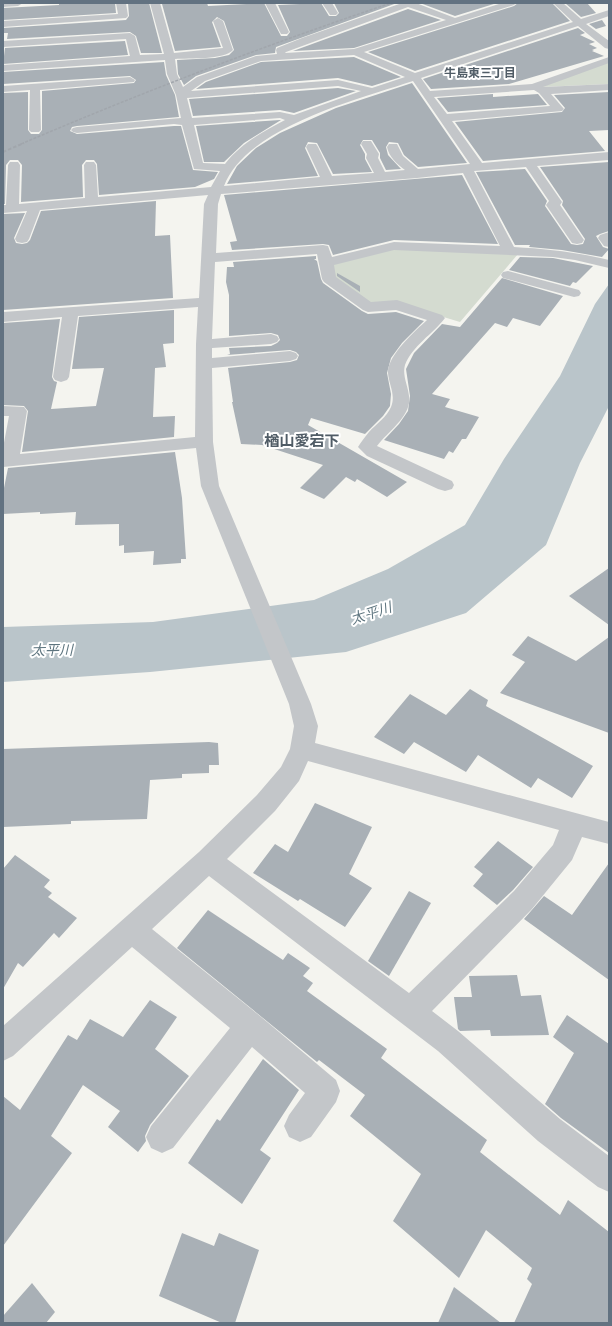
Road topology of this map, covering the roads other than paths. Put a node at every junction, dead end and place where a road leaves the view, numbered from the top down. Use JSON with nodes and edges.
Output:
{"nodes":[{"id":1,"x":18,"y":3,"type":"edge"},
{"id":2,"x":121,"y":3,"type":"edge"},
{"id":3,"x":155,"y":3,"type":"edge"},
{"id":4,"x":270,"y":3,"type":"edge"},
{"id":5,"x":327,"y":3,"type":"edge"},
{"id":6,"x":511,"y":3,"type":"edge"},
{"id":7,"x":558,"y":3,"type":"edge"},
{"id":8,"x":5,"y":4,"type":"edge"},
{"id":9,"x":409,"y":4,"type":"edge"},
{"id":10,"x":333,"y":13,"type":"dead end"},
{"id":11,"x":609,"y":13,"type":"edge"},
{"id":12,"x":218,"y":21,"type":"dead end"},
{"id":13,"x":456,"y":21,"type":"junction"},
{"id":14,"x":580,"y":22,"type":"junction"},
{"id":15,"x":3,"y":24,"type":"edge"},
{"id":16,"x":284,"y":32,"type":"dead end"},
{"id":17,"x":3,"y":44,"type":"edge"},
{"id":18,"x":609,"y":46,"type":"edge"},
{"id":19,"x":355,"y":52,"type":"junction"},
{"id":20,"x":280,"y":56,"type":"junction"},
{"id":21,"x":170,"y":57,"type":"junction"},
{"id":22,"x":136,"y":60,"type":"junction"},
{"id":23,"x":609,"y":60,"type":"edge"},
{"id":24,"x":3,"y":68,"type":"edge"},
{"id":25,"x":416,"y":77,"type":"junction"},
{"id":26,"x":130,"y":80,"type":"dead end"},
{"id":27,"x":35,"y":87,"type":"junction"},
{"id":28,"x":609,"y":87,"type":"edge"},
{"id":29,"x":3,"y":89,"type":"edge"},
{"id":30,"x":538,"y":89,"type":"junction"},
{"id":31,"x":372,"y":91,"type":"junction"},
{"id":32,"x":427,"y":94,"type":"junction"},
{"id":33,"x":181,"y":95,"type":"junction"},
{"id":34,"x":445,"y":118,"type":"junction"},
{"id":35,"x":295,"y":119,"type":"junction"},
{"id":36,"x":188,"y":122,"type":"junction"},
{"id":37,"x":35,"y":130,"type":"dead end"},
{"id":38,"x":77,"y":130,"type":"dead end"},
{"id":39,"x":367,"y":144,"type":"dead end"},
{"id":40,"x":312,"y":146,"type":"dead end"},
{"id":41,"x":393,"y":147,"type":"dead end"},
{"id":42,"x":609,"y":156,"type":"edge"},
{"id":43,"x":530,"y":164,"type":"junction"},
{"id":44,"x":90,"y":165,"type":"dead end"},
{"id":45,"x":14,"y":166,"type":"dead end"},
{"id":46,"x":228,"y":168,"type":"junction"},
{"id":47,"x":473,"y":169,"type":"junction"},
{"id":48,"x":417,"y":174,"type":"junction"},
{"id":49,"x":382,"y":177,"type":"junction"},
{"id":50,"x":328,"y":181,"type":"junction"},
{"id":51,"x":214,"y":191,"type":"junction"},
{"id":52,"x":92,"y":202,"type":"junction"},
{"id":53,"x":35,"y":207,"type":"junction"},
{"id":54,"x":8,"y":209,"type":"edge"},
{"id":55,"x":609,"y":236,"type":"edge"},
{"id":56,"x":385,"y":238,"type":"dead end"},
{"id":57,"x":22,"y":239,"type":"dead end"},
{"id":58,"x":577,"y":240,"type":"dead end"},
{"id":59,"x":354,"y":242,"type":"dead end"},
{"id":60,"x":609,"y":243,"type":"edge"},
{"id":61,"x":509,"y":250,"type":"junction"},
{"id":62,"x":328,"y":252,"type":"junction"},
{"id":63,"x":208,"y":258,"type":"junction"},
{"id":64,"x":608,"y":260,"type":"edge"},
{"id":65,"x":508,"y":275,"type":"dead end"},
{"id":66,"x":574,"y":293,"type":"dead end"},
{"id":67,"x":206,"y":302,"type":"junction"},
{"id":68,"x":72,"y":311,"type":"junction"},
{"id":69,"x":3,"y":317,"type":"edge"},
{"id":70,"x":270,"y":339,"type":"dead end"},
{"id":71,"x":204,"y":344,"type":"junction"},
{"id":72,"x":290,"y":356,"type":"dead end"},
{"id":73,"x":204,"y":364,"type":"junction"},
{"id":74,"x":61,"y":377,"type":"dead end"},
{"id":75,"x":3,"y":411,"type":"edge"},
{"id":76,"x":204,"y":442,"type":"junction"},
{"id":77,"x":6,"y":461,"type":"edge"},
{"id":78,"x":445,"y":486,"type":"dead end"},
{"id":79,"x":302,"y":749,"type":"junction"},
{"id":80,"x":574,"y":823,"type":"junction"},
{"id":81,"x":609,"y":833,"type":"edge"},
{"id":82,"x":208,"y":860,"type":"junction"},
{"id":83,"x":131,"y":930,"type":"junction"},
{"id":84,"x":410,"y":1012,"type":"junction"},
{"id":85,"x":250,"y":1026,"type":"junction"},
{"id":86,"x":3,"y":1046,"type":"edge"},
{"id":87,"x":300,"y":1126,"type":"dead end"},
{"id":88,"x":162,"y":1137,"type":"dead end"},
{"id":89,"x":609,"y":1176,"type":"edge"}],
"edges":[{"from":1,"to":8,"type":"street"},
{"from":2,"to":15,"type":"street"},
{"from":3,"to":21,"type":"street"},
{"from":4,"to":16,"type":"street"},
{"from":5,"to":10,"type":"street"},
{"from":6,"to":13,"type":"street"},
{"from":7,"to":14,"type":"street"},
{"from":9,"to":13,"type":"street"},
{"from":9,"to":20,"type":"street"},
{"from":11,"to":14,"type":"street"},
{"from":12,"to":21,"type":"street"},
{"from":13,"to":19,"type":"street"},
{"from":14,"to":18,"type":"street"},
{"from":14,"to":25,"type":"street"},
{"from":17,"to":22,"type":"street"},
{"from":19,"to":20,"type":"street"},
{"from":19,"to":25,"type":"street"},
{"from":20,"to":33,"type":"street"},
{"from":21,"to":22,"type":"street"},
{"from":21,"to":33,"type":"street"},
{"from":22,"to":24,"type":"street"},
{"from":23,"to":30,"type":"street"},
{"from":25,"to":31,"type":"street"},
{"from":25,"to":32,"type":"street"},
{"from":26,"to":27,"type":"street"},
{"from":27,"to":29,"type":"street"},
{"from":27,"to":37,"type":"street"},
{"from":28,"to":30,"type":"street"},
{"from":30,"to":32,"type":"street"},
{"from":30,"to":34,"type":"street"},
{"from":31,"to":33,"type":"street"},
{"from":31,"to":35,"type":"street"},
{"from":32,"to":34,"type":"street"},
{"from":33,"to":36,"type":"street"},
{"from":34,"to":47,"type":"street"},
{"from":35,"to":36,"type":"street"},
{"from":35,"to":46,"type":"street"},
{"from":36,"to":38,"type":"street"},
{"from":36,"to":46,"type":"street"},
{"from":39,"to":49,"type":"street"},
{"from":40,"to":50,"type":"street"},
{"from":41,"to":48,"type":"street"},
{"from":42,"to":43,"type":"street"},
{"from":43,"to":47,"type":"street"},
{"from":43,"to":58,"type":"street"},
{"from":44,"to":52,"type":"street"},
{"from":45,"to":54,"type":"street"},
{"from":46,"to":51,"type":"street"},
{"from":47,"to":48,"type":"street"},
{"from":47,"to":61,"type":"street"},
{"from":48,"to":49,"type":"street"},
{"from":49,"to":50,"type":"street"},
{"from":50,"to":51,"type":"street"},
{"from":51,"to":52,"type":"street"},
{"from":51,"to":63,"type":"street"},
{"from":52,"to":53,"type":"street"},
{"from":53,"to":54,"type":"street"},
{"from":53,"to":57,"type":"street"},
{"from":55,"to":60,"type":"street"},
{"from":56,"to":59,"type":"street"},
{"from":61,"to":62,"type":"street"},
{"from":61,"to":64,"type":"street"},
{"from":62,"to":63,"type":"street"},
{"from":62,"to":78,"type":"street"},
{"from":63,"to":67,"type":"street"},
{"from":65,"to":66,"type":"street"},
{"from":67,"to":68,"type":"street"},
{"from":67,"to":71,"type":"street"},
{"from":68,"to":69,"type":"street"},
{"from":68,"to":74,"type":"street"},
{"from":70,"to":71,"type":"street"},
{"from":71,"to":73,"type":"street"},
{"from":72,"to":73,"type":"street"},
{"from":73,"to":76,"type":"street"},
{"from":75,"to":77,"type":"street"},
{"from":76,"to":77,"type":"street"},
{"from":76,"to":79,"type":"street"},
{"from":79,"to":80,"type":"street"},
{"from":79,"to":82,"type":"street"},
{"from":80,"to":81,"type":"street"},
{"from":80,"to":84,"type":"street"},
{"from":82,"to":83,"type":"street"},
{"from":82,"to":84,"type":"street"},
{"from":83,"to":85,"type":"street"},
{"from":83,"to":86,"type":"street"},
{"from":84,"to":89,"type":"street"},
{"from":85,"to":87,"type":"street"},
{"from":85,"to":88,"type":"street"}]}
